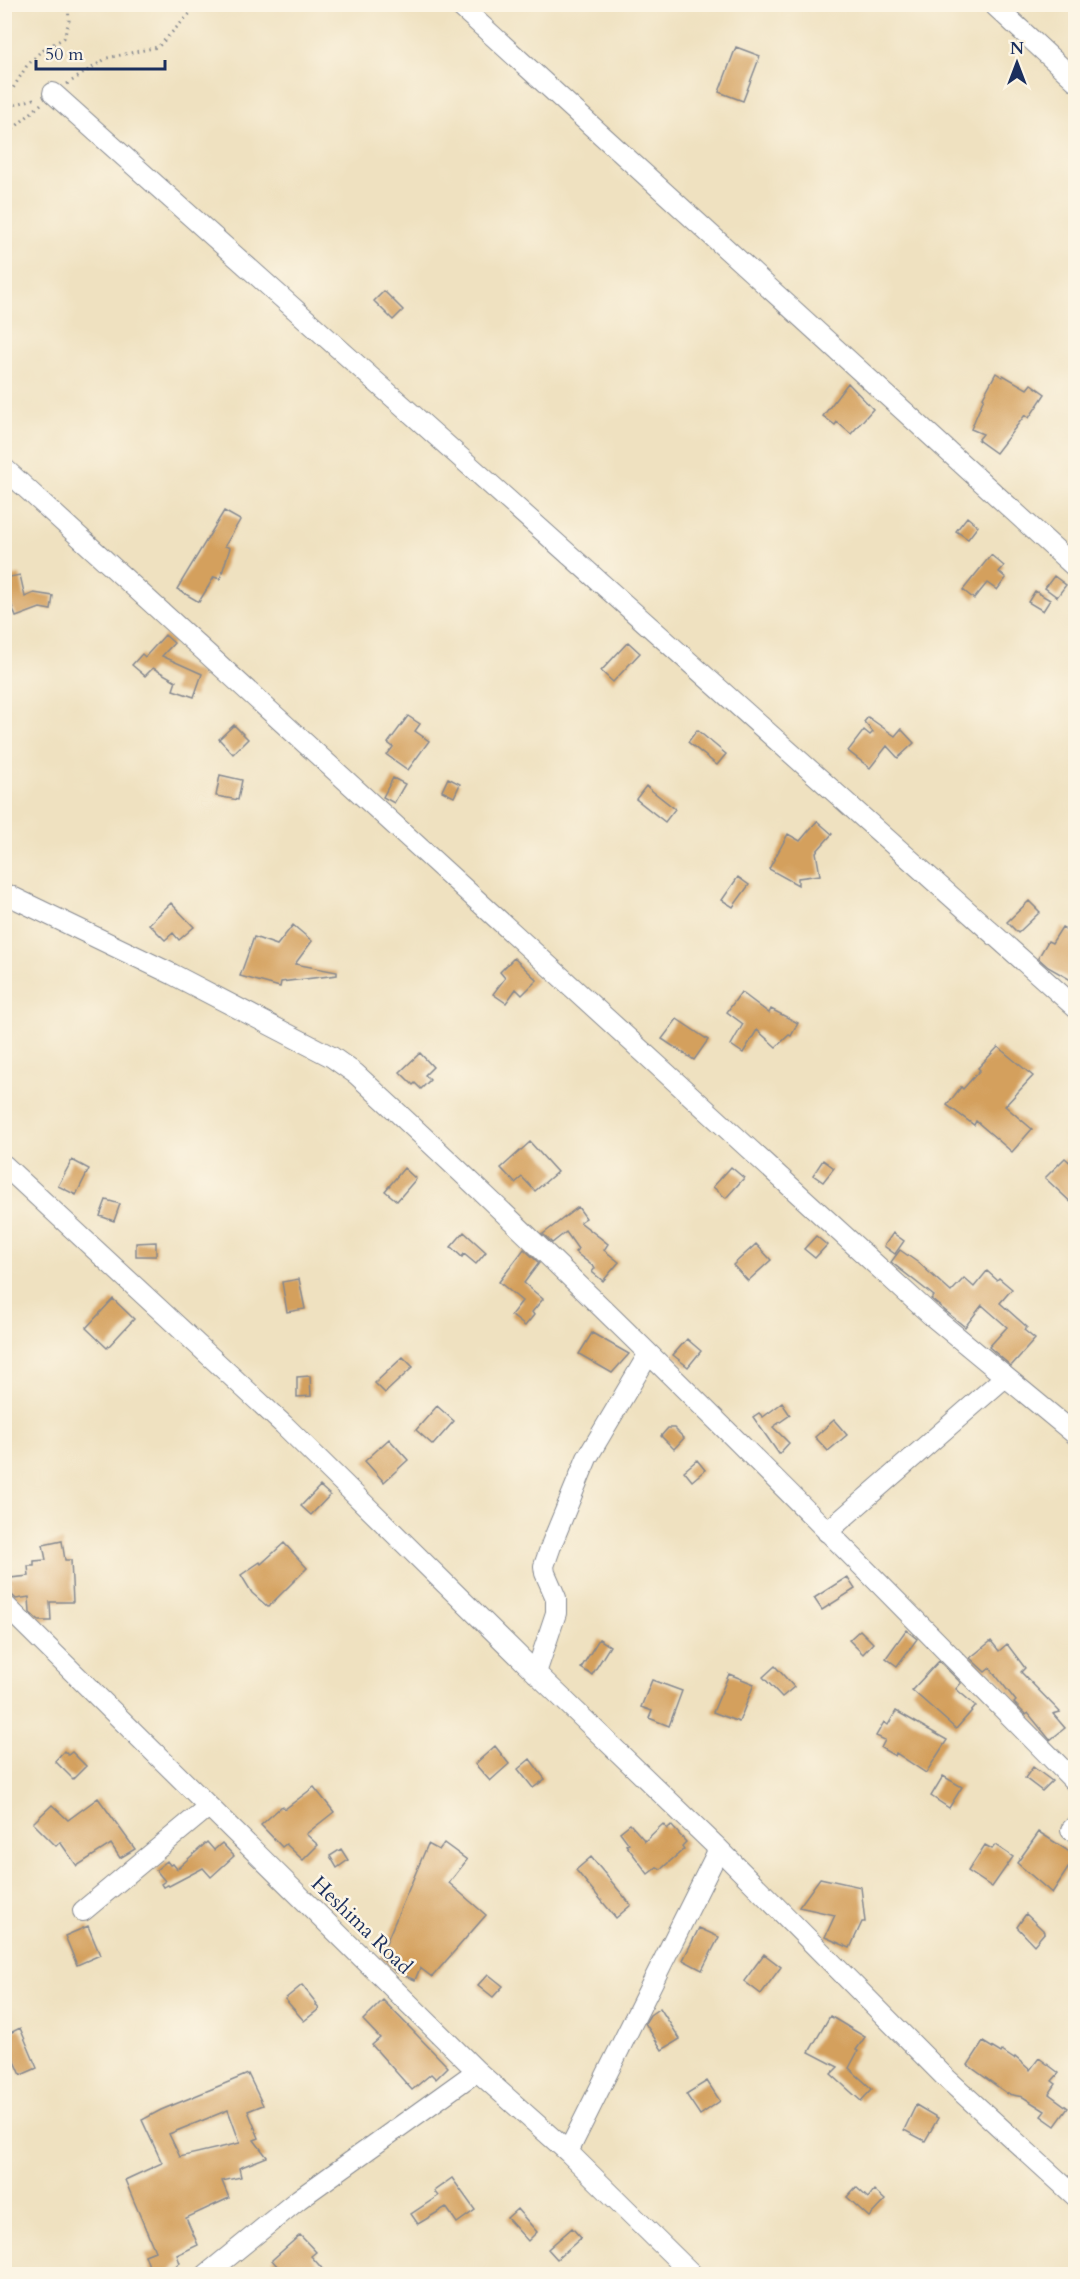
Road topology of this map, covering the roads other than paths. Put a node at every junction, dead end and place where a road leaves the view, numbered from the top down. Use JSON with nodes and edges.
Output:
{"nodes":[{"id":1,"x":458,"y":4,"type":"edge"},
{"id":2,"x":993,"y":4,"type":"edge"},
{"id":3,"x":1076,"y":81,"type":"edge"},
{"id":4,"x":53,"y":93,"type":"road end"},
{"id":5,"x":4,"y":468,"type":"edge"},
{"id":6,"x":1076,"y":568,"type":"edge"},
{"id":7,"x":4,"y":892,"type":"edge"},
{"id":8,"x":1076,"y":1008,"type":"edge"},
{"id":9,"x":4,"y":1165,"type":"edge"},
{"id":10,"x":648,"y":1355,"type":"junction"},
{"id":11,"x":1005,"y":1377,"type":"junction"},
{"id":12,"x":1076,"y":1435,"type":"edge"},
{"id":13,"x":827,"y":1532,"type":"junction"},
{"id":14,"x":4,"y":1604,"type":"edge"},
{"id":15,"x":536,"y":1673,"type":"junction"},
{"id":16,"x":1076,"y":1783,"type":"edge"},
{"id":17,"x":207,"y":1807,"type":"junction"},
{"id":18,"x":719,"y":1849,"type":"junction"},
{"id":19,"x":83,"y":1911,"type":"dead end"},
{"id":20,"x":477,"y":2071,"type":"junction"},
{"id":21,"x":568,"y":2152,"type":"junction"},
{"id":22,"x":1076,"y":2197,"type":"edge"},
{"id":23,"x":207,"y":2274,"type":"edge"},
{"id":24,"x":693,"y":2274,"type":"edge"}],
"edges":[{"from":1,"to":6,"type":"street"},
{"from":2,"to":3,"type":"street"},
{"from":4,"to":8,"type":"street"},
{"from":5,"to":11,"type":"street"},
{"from":7,"to":10,"type":"street"},
{"from":9,"to":15,"type":"street"},
{"from":10,"to":13,"type":"street"},
{"from":10,"to":15,"type":"street"},
{"from":11,"to":12,"type":"street"},
{"from":11,"to":13,"type":"street"},
{"from":13,"to":16,"type":"street"},
{"from":14,"to":17,"type":"street","name":"Heshima Road"},
{"from":15,"to":18,"type":"street"},
{"from":17,"to":19,"type":"street"},
{"from":17,"to":20,"type":"street","name":"Heshima Road"},
{"from":18,"to":21,"type":"street"},
{"from":18,"to":22,"type":"street"},
{"from":20,"to":21,"type":"street","name":"Heshima Road"},
{"from":20,"to":23,"type":"street"},
{"from":21,"to":24,"type":"street","name":"Heshima Road"}]}
